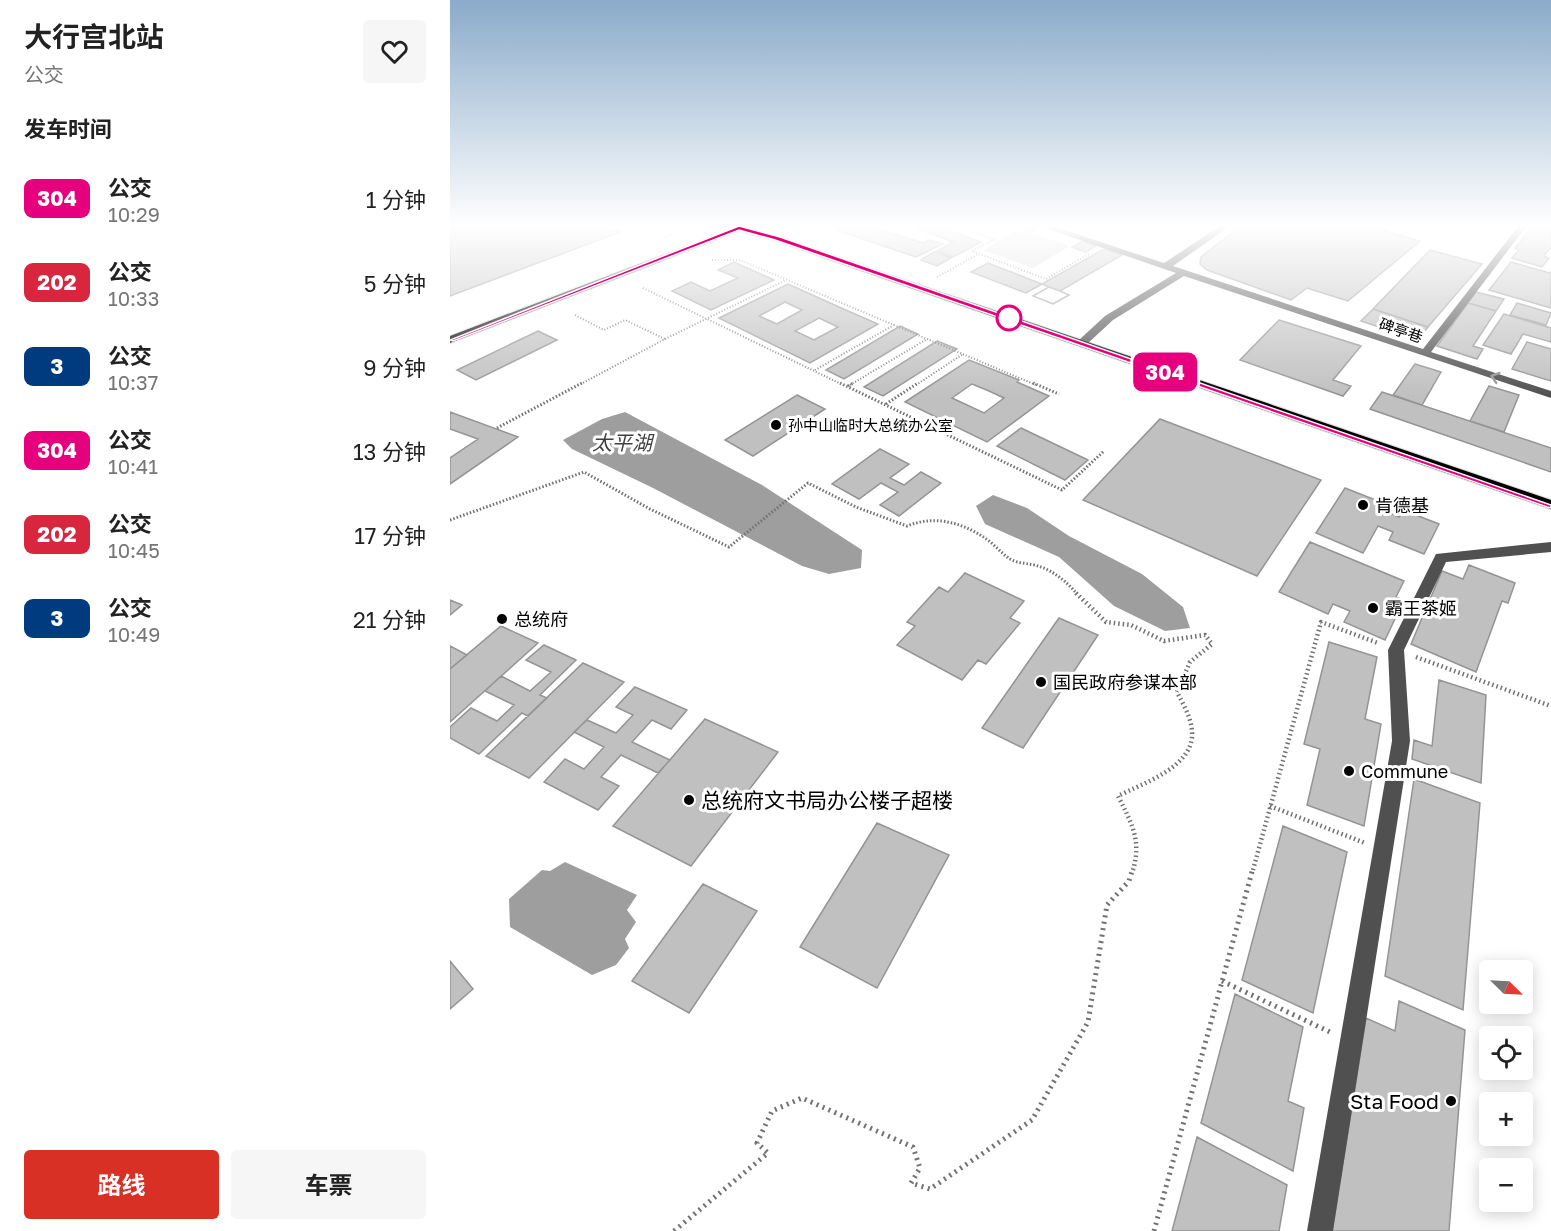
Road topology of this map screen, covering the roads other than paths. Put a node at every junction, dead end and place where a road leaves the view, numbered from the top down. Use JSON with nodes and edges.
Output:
{"nodes":[{"id":1,"x":599,"y":281,"type":"edge"},
{"id":2,"x":903,"y":281,"type":"edge"},
{"id":3,"x":1168,"y":281,"type":"edge"},
{"id":4,"x":1212,"y":281,"type":"edge"},
{"id":5,"x":1480,"y":281,"type":"edge"},
{"id":6,"x":450,"y":340,"type":"edge"},
{"id":7,"x":1082,"y":343,"type":"junction"},
{"id":8,"x":1424,"y":354,"type":"junction"},
{"id":9,"x":1551,"y":395,"type":"edge"},
{"id":10,"x":1551,"y":505,"type":"edge"},
{"id":11,"x":1551,"y":547,"type":"edge"},
{"id":12,"x":1320,"y":1231,"type":"edge"}],
"edges":[{"from":1,"to":6,"type":"main road"},
{"from":2,"to":7,"type":"main road"},
{"from":3,"to":7,"type":"street"},
{"from":4,"to":8,"type":"street","name":"碑亭巷"},
{"from":5,"to":8,"type":"street"},
{"from":7,"to":10,"type":"main road"},
{"from":9,"to":8,"type":"street","name":"碑亭巷","one_way":true},
{"from":11,"to":12,"type":"street"}]}
